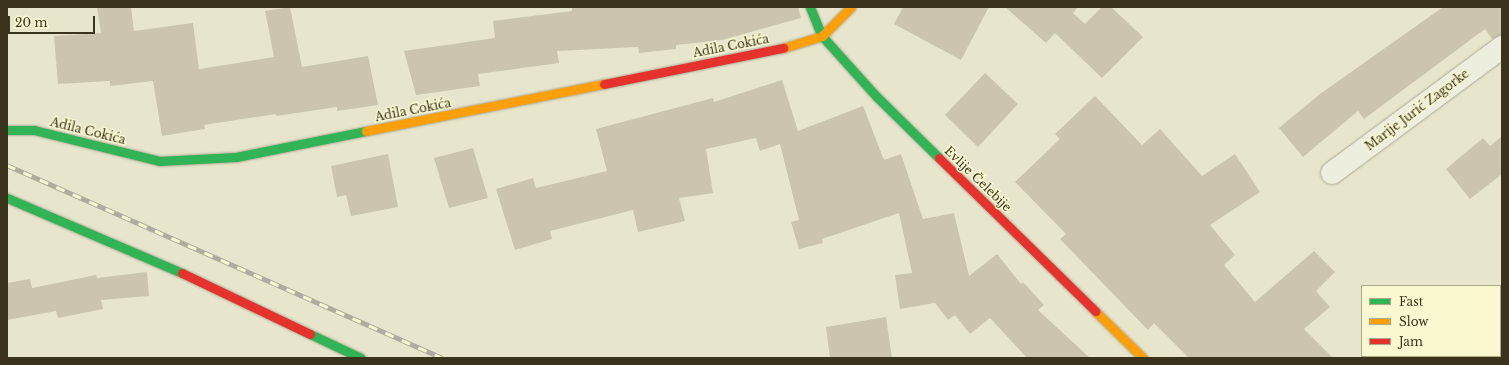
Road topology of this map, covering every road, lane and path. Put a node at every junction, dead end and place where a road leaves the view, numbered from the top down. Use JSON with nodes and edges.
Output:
{"nodes":[{"id":1,"x":810,"y":7,"type":"edge"},
{"id":2,"x":851,"y":7,"type":"edge"},
{"id":3,"x":822,"y":36,"type":"junction"},
{"id":4,"x":1502,"y":47,"type":"edge"},
{"id":5,"x":7,"y":130,"type":"edge"},
{"id":6,"x":1332,"y":173,"type":"dead end"},
{"id":7,"x":7,"y":198,"type":"edge"},
{"id":8,"x":361,"y":358,"type":"edge"},
{"id":9,"x":1143,"y":358,"type":"edge"}],
"edges":[{"from":1,"to":3,"type":"street","name":"Evlije Čelebije"},
{"from":2,"to":3,"type":"street"},
{"from":3,"to":5,"type":"street","name":"Adila Cokića"},
{"from":3,"to":9,"type":"street","name":"Evlije Čelebije"},
{"from":4,"to":6,"type":"street","name":"Marije Jurić Zagorke"},
{"from":7,"to":8,"type":"street"}]}
